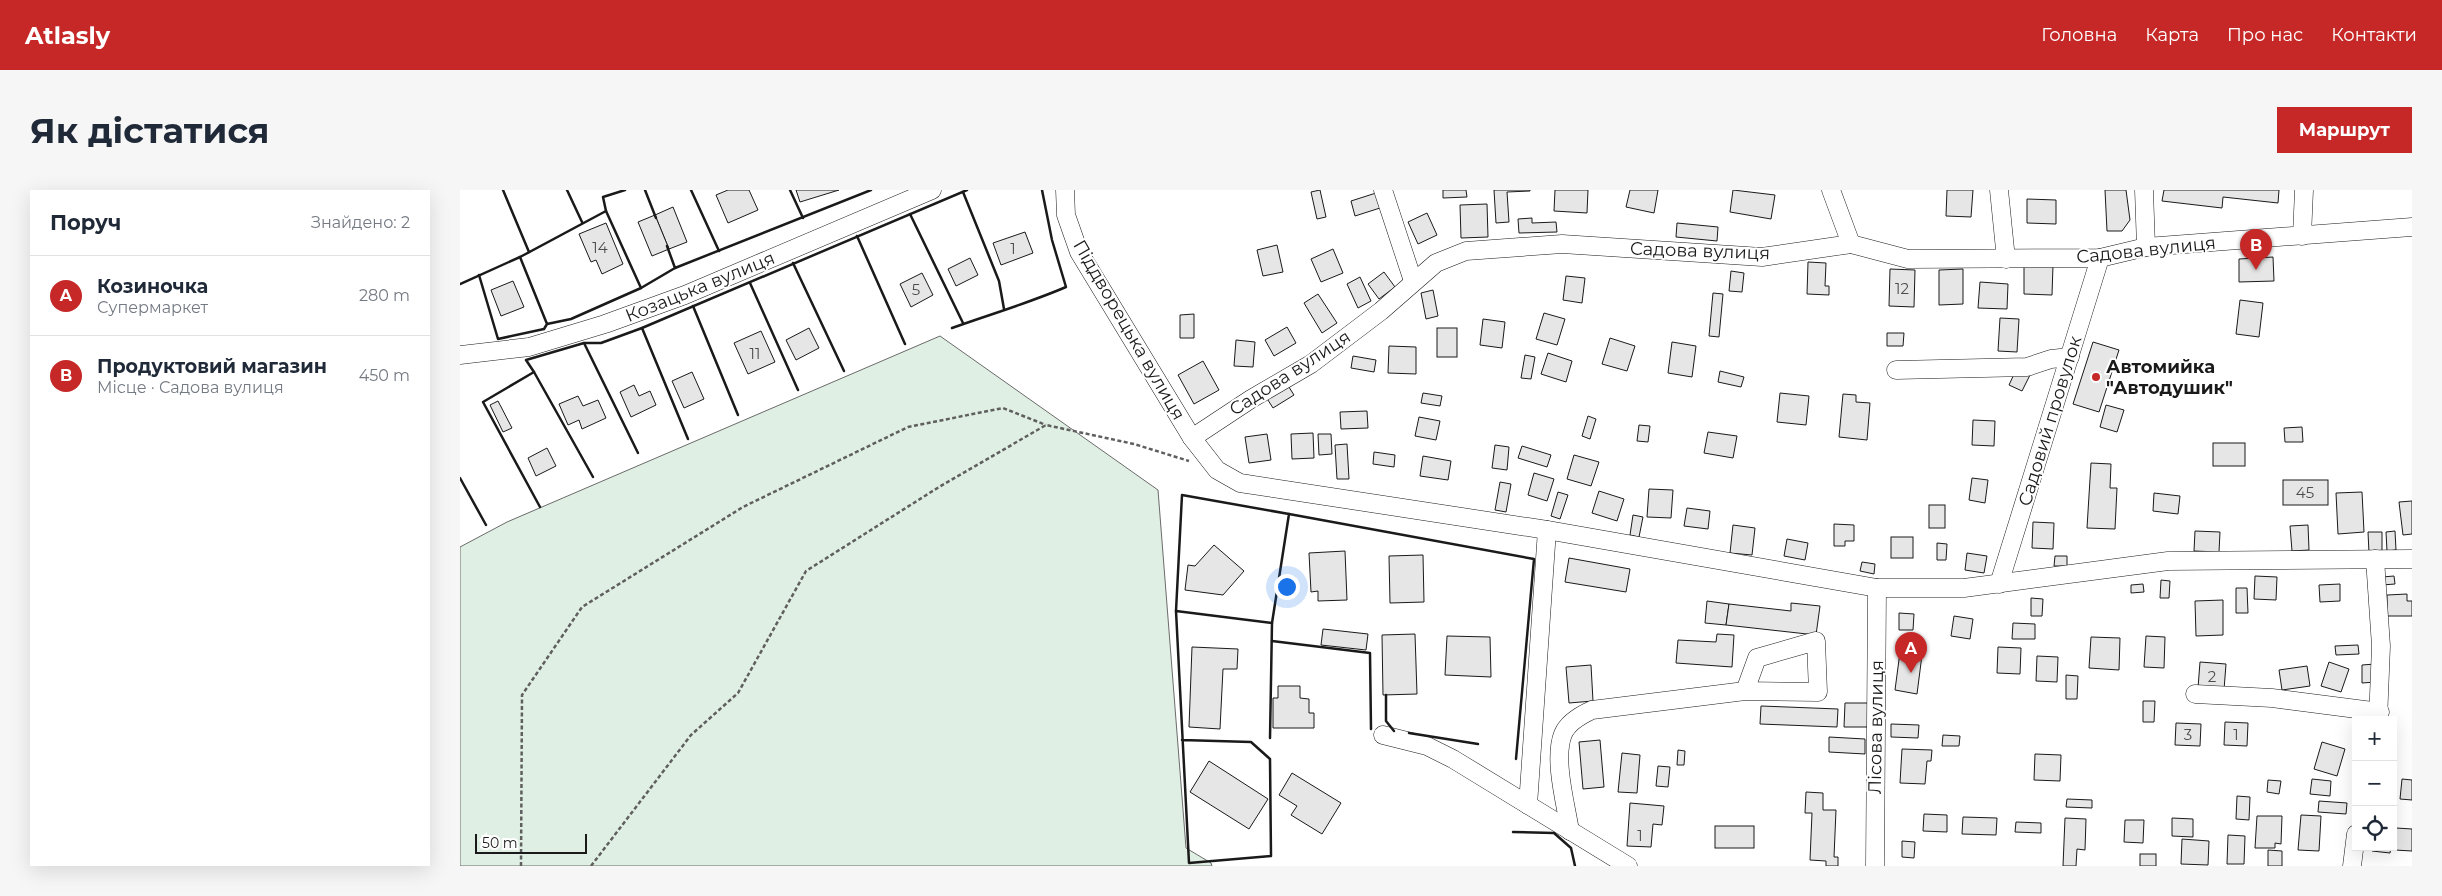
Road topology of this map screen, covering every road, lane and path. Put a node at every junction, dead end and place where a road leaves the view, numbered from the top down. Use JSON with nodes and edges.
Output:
{"nodes":[{"id":1,"x":932,"y":190,"type":"edge"},
{"id":2,"x":1066,"y":190,"type":"edge"},
{"id":3,"x":1383,"y":190,"type":"edge"},
{"id":4,"x":1831,"y":190,"type":"edge"},
{"id":5,"x":1999,"y":190,"type":"edge"},
{"id":6,"x":2144,"y":190,"type":"edge"},
{"id":7,"x":2304,"y":190,"type":"edge"},
{"id":8,"x":2412,"y":227,"type":"edge"},
{"id":9,"x":2302,"y":236,"type":"junction"},
{"id":10,"x":1851,"y":244,"type":"junction"},
{"id":11,"x":2146,"y":247,"type":"junction"},
{"id":12,"x":2100,"y":258,"type":"junction"},
{"id":13,"x":2006,"y":259,"type":"junction"},
{"id":14,"x":1413,"y":281,"type":"junction"},
{"id":15,"x":460,"y":355,"type":"edge"},
{"id":16,"x":2070,"y":357,"type":"junction"},
{"id":17,"x":1896,"y":370,"type":"dead end"},
{"id":18,"x":1046,"y":425,"type":"junction"},
{"id":19,"x":1192,"y":438,"type":"junction"},
{"id":20,"x":1189,"y":461,"type":"dead end"},
{"id":21,"x":1547,"y":530,"type":"junction"},
{"id":22,"x":2375,"y":559,"type":"junction"},
{"id":23,"x":2412,"y":560,"type":"edge"},
{"id":24,"x":1999,"y":584,"type":"junction"},
{"id":25,"x":1877,"y":588,"type":"junction"},
{"id":26,"x":1745,"y":691,"type":"junction"},
{"id":27,"x":2195,"y":694,"type":"dead end"},
{"id":28,"x":2379,"y":716,"type":"edge"},
{"id":29,"x":1383,"y":736,"type":"dead end"},
{"id":30,"x":1528,"y":805,"type":"junction"},
{"id":31,"x":1570,"y":831,"type":"junction"},
{"id":32,"x":2354,"y":851,"type":"edge"},
{"id":33,"x":520,"y":866,"type":"edge"},
{"id":34,"x":591,"y":866,"type":"edge"},
{"id":35,"x":1628,"y":866,"type":"edge"},
{"id":36,"x":1875,"y":866,"type":"edge"},
{"id":37,"x":2352,"y":866,"type":"edge"}],
"edges":[{"from":1,"to":15,"type":"street","name":"Козацька вулиця"},
{"from":2,"to":19,"type":"street","name":"Піддворецька вулиця"},
{"from":3,"to":14,"type":"street"},
{"from":4,"to":10,"type":"street"},
{"from":5,"to":13,"type":"street"},
{"from":6,"to":11,"type":"street"},
{"from":7,"to":9,"type":"street"},
{"from":8,"to":9,"type":"street","name":"Садова вулиця"},
{"from":9,"to":11,"type":"street","name":"Садова вулиця"},
{"from":10,"to":13,"type":"street","name":"Садова вулиця"},
{"from":10,"to":14,"type":"street","name":"Садова вулиця"},
{"from":11,"to":12,"type":"street","name":"Садова вулиця"},
{"from":12,"to":13,"type":"street","name":"Садова вулиця"},
{"from":12,"to":16,"type":"street","name":"Садовий провулок"},
{"from":14,"to":19,"type":"street","name":"Садова вулиця"},
{"from":16,"to":17,"type":"street"},
{"from":16,"to":24,"type":"street","name":"Садовий провулок"},
{"from":18,"to":20,"type":"path"},
{"from":18,"to":33,"type":"path"},
{"from":18,"to":34,"type":"path"},
{"from":19,"to":21,"type":"street","name":"Піддворецька вулиця"},
{"from":21,"to":25,"type":"street","name":"Піддворецька вулиця"},
{"from":21,"to":30,"type":"street"},
{"from":22,"to":23,"type":"street","name":"Піддворецька вулиця"},
{"from":22,"to":24,"type":"street","name":"Піддворецька вулиця"},
{"from":22,"to":28,"type":"street"},
{"from":24,"to":25,"type":"street","name":"Піддворецька вулиця"},
{"from":25,"to":36,"type":"street","name":"Лісова вулиця"},
{"from":26,"to":26,"type":"street"},
{"from":26,"to":31,"type":"street"},
{"from":27,"to":28,"type":"street"},
{"from":29,"to":30,"type":"street"},
{"from":30,"to":31,"type":"street"},
{"from":31,"to":35,"type":"street"},
{"from":32,"to":37,"type":"street"}]}
